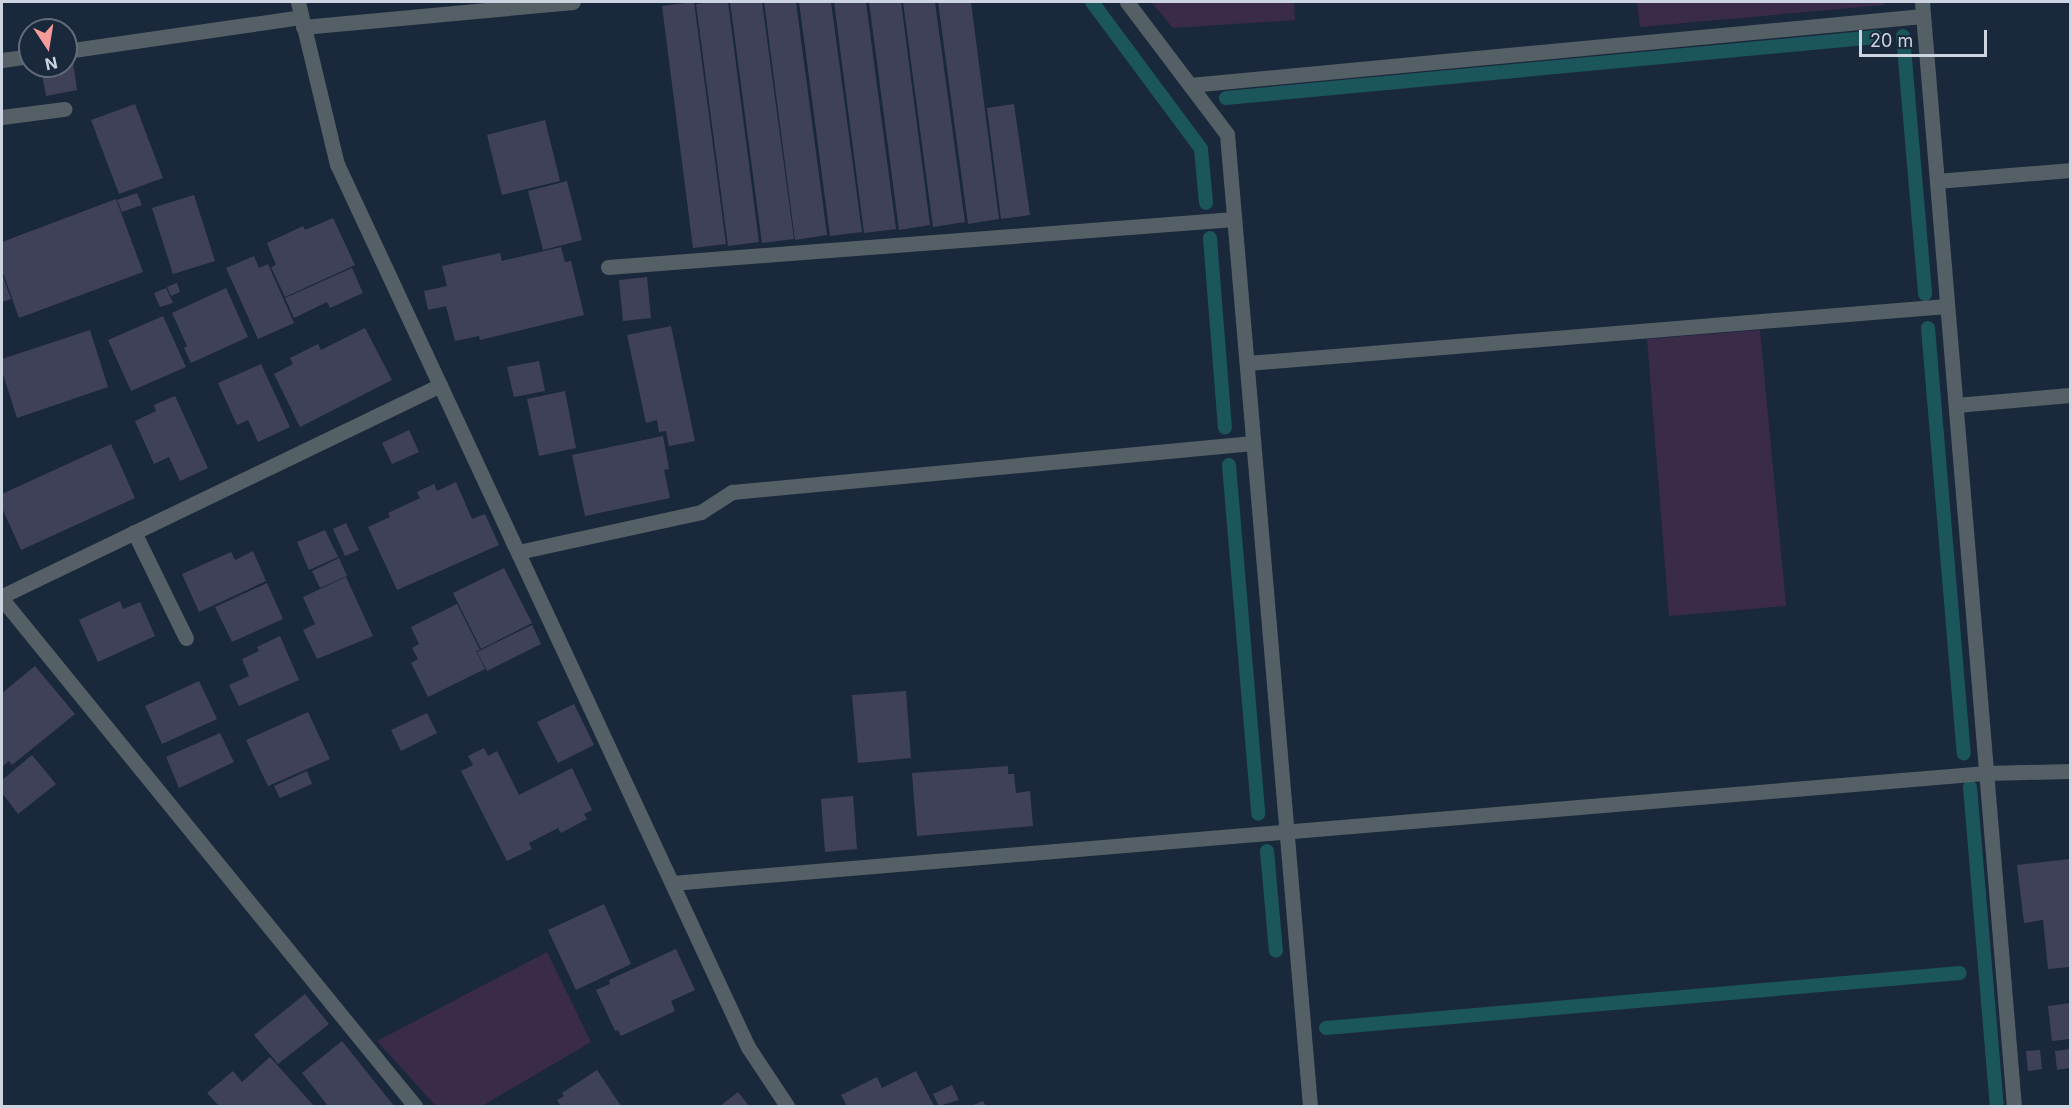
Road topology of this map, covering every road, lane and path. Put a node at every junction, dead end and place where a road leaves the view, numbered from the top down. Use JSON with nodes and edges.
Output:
{"nodes":[{"id":1,"x":573,"y":2,"type":"edge"},
{"id":2,"x":1127,"y":2,"type":"edge"},
{"id":3,"x":1922,"y":9,"type":"edge"},
{"id":4,"x":300,"y":15,"type":"edge"},
{"id":5,"x":78,"y":49,"type":"edge"},
{"id":6,"x":18,"y":58,"type":"edge"},
{"id":7,"x":2,"y":60,"type":"edge"},
{"id":8,"x":1190,"y":85,"type":"junction"},
{"id":9,"x":64,"y":109,"type":"dead end"},
{"id":10,"x":2,"y":117,"type":"edge"},
{"id":11,"x":2070,"y":170,"type":"edge"},
{"id":12,"x":1937,"y":181,"type":"junction"},
{"id":13,"x":1234,"y":219,"type":"junction"},
{"id":14,"x":608,"y":267,"type":"dead end"},
{"id":15,"x":1947,"y":306,"type":"junction"},
{"id":16,"x":1247,"y":363,"type":"junction"},
{"id":17,"x":440,"y":385,"type":"junction"},
{"id":18,"x":2070,"y":395,"type":"edge"},
{"id":19,"x":1956,"y":405,"type":"junction"},
{"id":20,"x":1253,"y":443,"type":"junction"},
{"id":21,"x":134,"y":532,"type":"junction"},
{"id":22,"x":518,"y":552,"type":"junction"},
{"id":23,"x":2,"y":597,"type":"edge"},
{"id":24,"x":186,"y":638,"type":"dead end"},
{"id":25,"x":2070,"y":771,"type":"edge"},
{"id":26,"x":1986,"y":773,"type":"junction"},
{"id":27,"x":1286,"y":832,"type":"junction"},
{"id":28,"x":672,"y":883,"type":"junction"},
{"id":29,"x":415,"y":1107,"type":"edge"},
{"id":30,"x":787,"y":1107,"type":"edge"},
{"id":31,"x":1310,"y":1107,"type":"edge"},
{"id":32,"x":2014,"y":1107,"type":"edge"}],
"edges":[{"from":1,"to":4,"type":"street"},
{"from":2,"to":8,"type":"street"},
{"from":3,"to":8,"type":"street"},
{"from":3,"to":12,"type":"street"},
{"from":4,"to":5,"type":"street"},
{"from":4,"to":17,"type":"street"},
{"from":6,"to":7,"type":"street"},
{"from":8,"to":13,"type":"street"},
{"from":9,"to":10,"type":"street"},
{"from":11,"to":12,"type":"street"},
{"from":12,"to":15,"type":"street"},
{"from":13,"to":14,"type":"street"},
{"from":13,"to":16,"type":"street"},
{"from":15,"to":16,"type":"street"},
{"from":15,"to":19,"type":"street"},
{"from":16,"to":20,"type":"street"},
{"from":17,"to":21,"type":"street"},
{"from":17,"to":22,"type":"street"},
{"from":18,"to":19,"type":"street"},
{"from":19,"to":26,"type":"street"},
{"from":20,"to":22,"type":"street"},
{"from":20,"to":27,"type":"street"},
{"from":21,"to":23,"type":"street"},
{"from":21,"to":24,"type":"street"},
{"from":22,"to":28,"type":"street"},
{"from":23,"to":29,"type":"street"},
{"from":25,"to":26,"type":"street"},
{"from":26,"to":27,"type":"street"},
{"from":26,"to":32,"type":"street"},
{"from":27,"to":28,"type":"street"},
{"from":27,"to":31,"type":"street"},
{"from":28,"to":30,"type":"street"}]}
